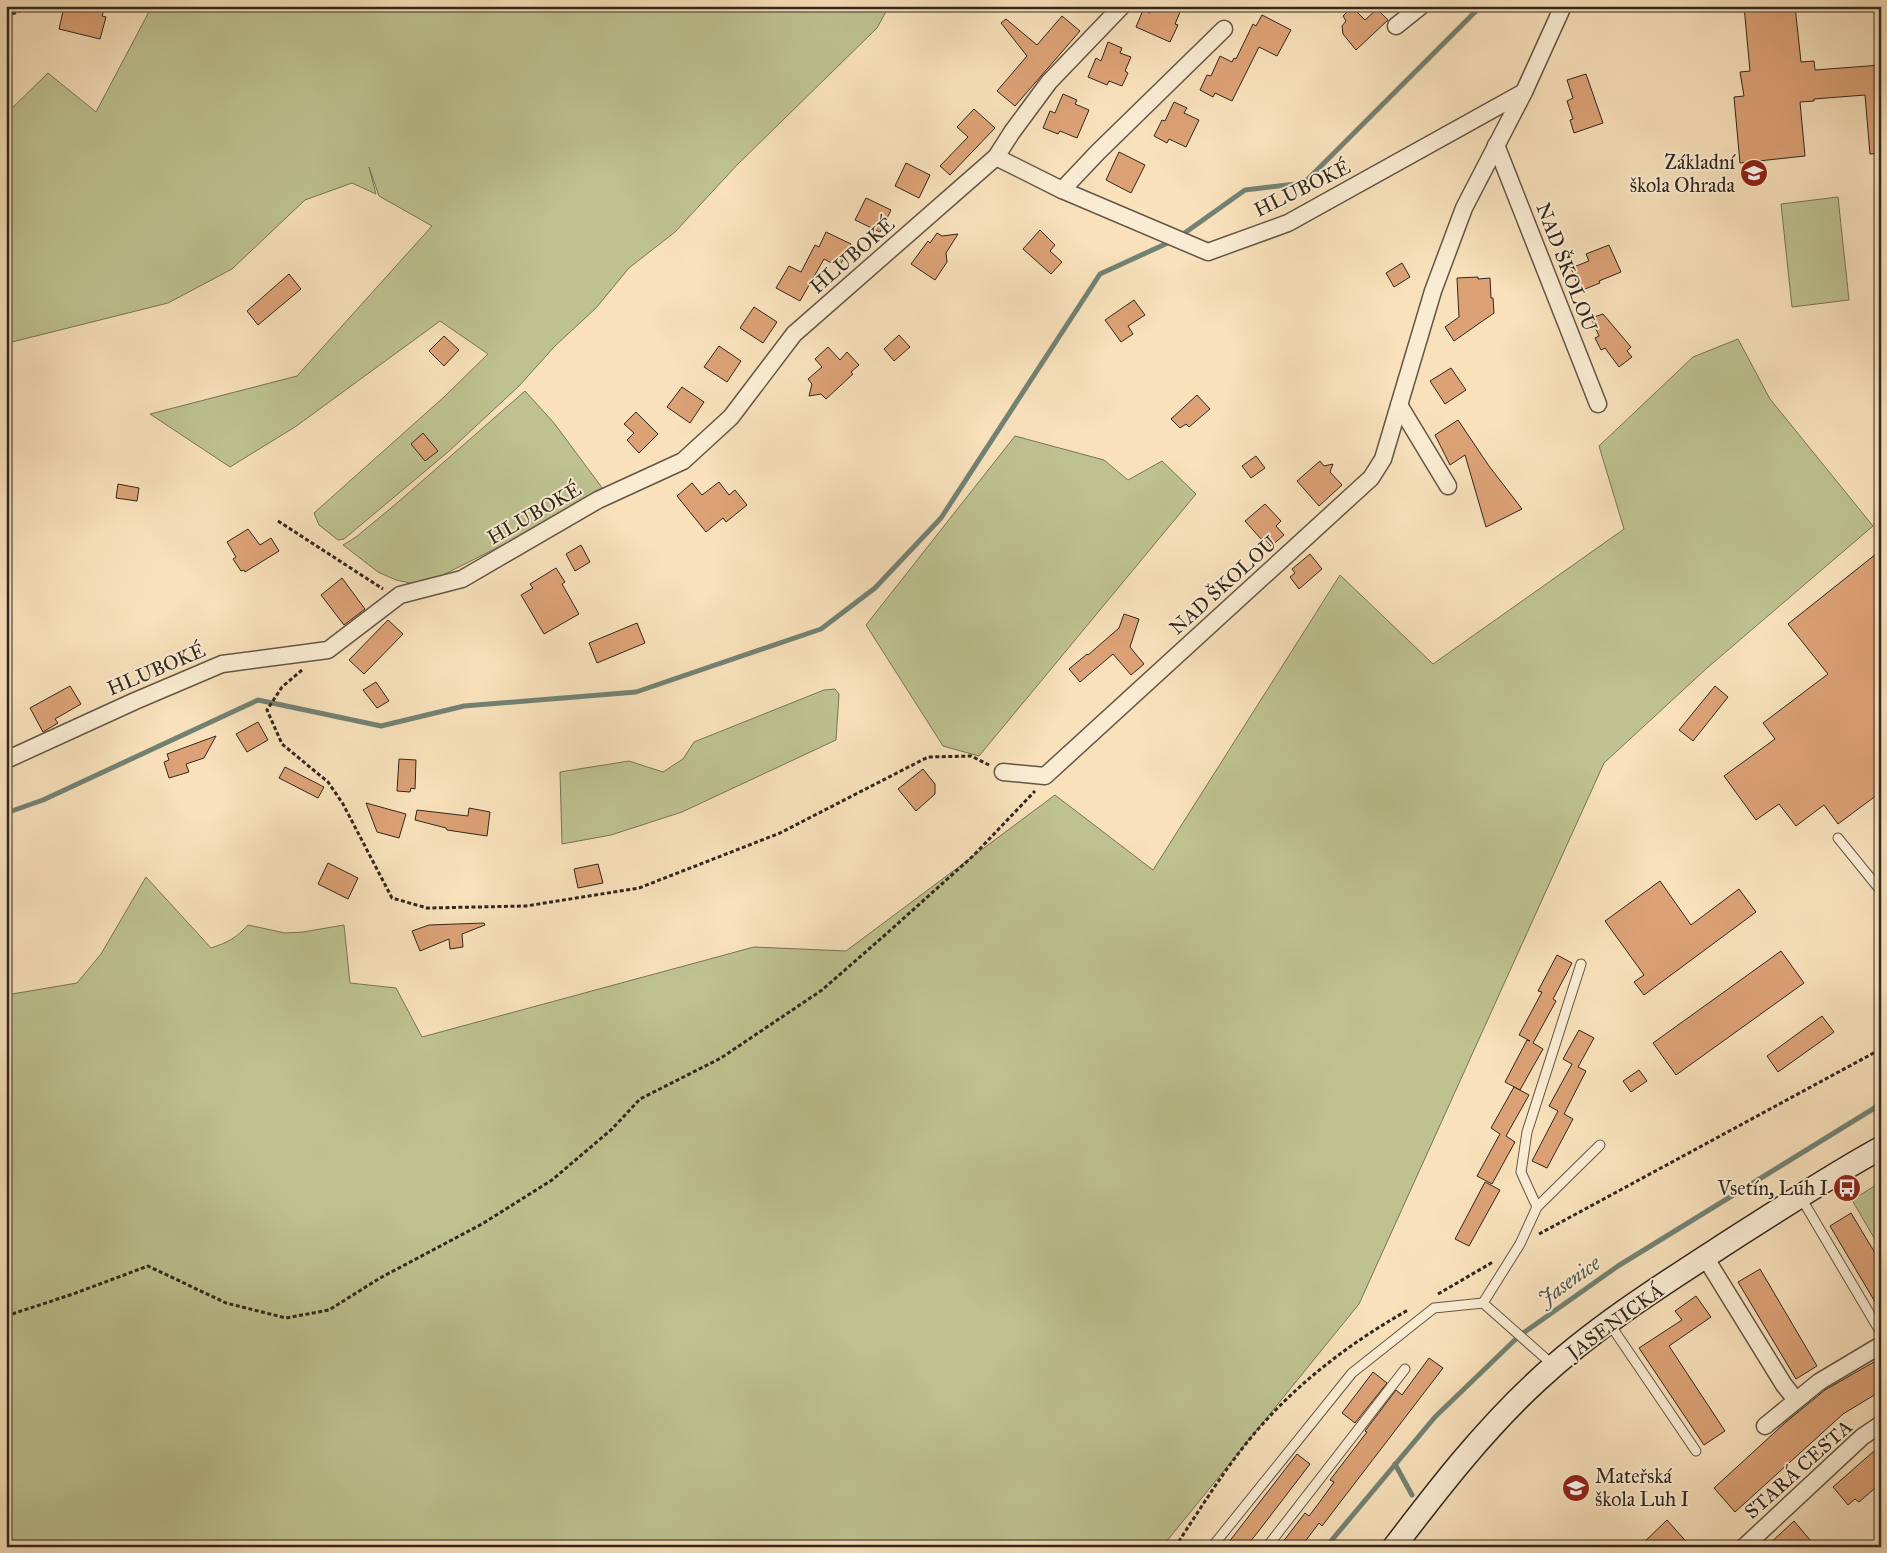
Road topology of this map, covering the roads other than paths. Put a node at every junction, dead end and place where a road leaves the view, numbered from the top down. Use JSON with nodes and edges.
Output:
{"nodes":[{"id":1,"x":1122,"y":6,"type":"edge"},
{"id":2,"x":1421,"y":6,"type":"edge"},
{"id":3,"x":1563,"y":6,"type":"edge"},
{"id":4,"x":1396,"y":26,"type":"dead end"},
{"id":5,"x":1224,"y":29,"type":"dead end"},
{"id":6,"x":1524,"y":92,"type":"junction"},
{"id":7,"x":1496,"y":145,"type":"junction"},
{"id":8,"x":996,"y":157,"type":"junction"},
{"id":9,"x":1062,"y":190,"type":"junction"},
{"id":10,"x":1598,"y":404,"type":"dead end"},
{"id":11,"x":1399,"y":405,"type":"junction"},
{"id":12,"x":1448,"y":486,"type":"dead end"},
{"id":13,"x":6,"y":760,"type":"edge"},
{"id":14,"x":1003,"y":772,"type":"road end"},
{"id":15,"x":1838,"y":838,"type":"dead end"},
{"id":16,"x":1881,"y":891,"type":"edge"},
{"id":17,"x":1581,"y":964,"type":"dead end"},
{"id":18,"x":1600,"y":1145,"type":"dead end"},
{"id":19,"x":1881,"y":1148,"type":"edge"},
{"id":20,"x":1800,"y":1196,"type":"junction"},
{"id":21,"x":1537,"y":1207,"type":"junction"},
{"id":22,"x":1705,"y":1257,"type":"junction"},
{"id":23,"x":1483,"y":1303,"type":"junction"},
{"id":24,"x":1609,"y":1323,"type":"junction"},
{"id":25,"x":1881,"y":1333,"type":"edge"},
{"id":26,"x":1881,"y":1345,"type":"edge"},
{"id":27,"x":1554,"y":1365,"type":"junction"},
{"id":28,"x":1405,"y":1369,"type":"dead end"},
{"id":29,"x":1796,"y":1400,"type":"junction"},
{"id":30,"x":1881,"y":1424,"type":"edge"},
{"id":31,"x":1765,"y":1426,"type":"dead end"},
{"id":32,"x":1696,"y":1451,"type":"dead end"},
{"id":33,"x":1212,"y":1547,"type":"edge"},
{"id":34,"x":1267,"y":1547,"type":"edge"},
{"id":35,"x":1394,"y":1547,"type":"edge"},
{"id":36,"x":1744,"y":1547,"type":"edge"}],
"edges":[{"from":1,"to":8,"type":"street","name":"HLUBOKÉ"},
{"from":2,"to":4,"type":"street"},
{"from":3,"to":6,"type":"street","name":"NAD ŠKOLOU"},
{"from":5,"to":9,"type":"street"},
{"from":6,"to":7,"type":"street","name":"NAD ŠKOLOU"},
{"from":6,"to":9,"type":"street","name":"HLUBOKÉ"},
{"from":7,"to":10,"type":"street","name":"NAD ŠKOLOU"},
{"from":7,"to":11,"type":"street","name":"NAD ŠKOLOU"},
{"from":8,"to":9,"type":"street","name":"HLUBOKÉ"},
{"from":8,"to":13,"type":"street","name":"HLUBOKÉ"},
{"from":11,"to":12,"type":"street"},
{"from":11,"to":14,"type":"street","name":"NAD ŠKOLOU"},
{"from":15,"to":16,"type":"lane"},
{"from":17,"to":21,"type":"lane"},
{"from":18,"to":21,"type":"lane"},
{"from":19,"to":20,"type":"street","name":"JASENICKÁ"},
{"from":20,"to":22,"type":"street","name":"JASENICKÁ"},
{"from":20,"to":25,"type":"lane"},
{"from":21,"to":23,"type":"lane"},
{"from":22,"to":24,"type":"street","name":"JASENICKÁ"},
{"from":22,"to":29,"type":"street"},
{"from":23,"to":27,"type":"lane"},
{"from":23,"to":33,"type":"lane"},
{"from":24,"to":27,"type":"street","name":"JASENICKÁ"},
{"from":24,"to":32,"type":"lane"},
{"from":26,"to":29,"type":"street"},
{"from":27,"to":35,"type":"street","name":"JASENICKÁ"},
{"from":28,"to":34,"type":"lane"},
{"from":29,"to":31,"type":"street"},
{"from":30,"to":36,"type":"street","name":"STARÁ CESTA"}]}
